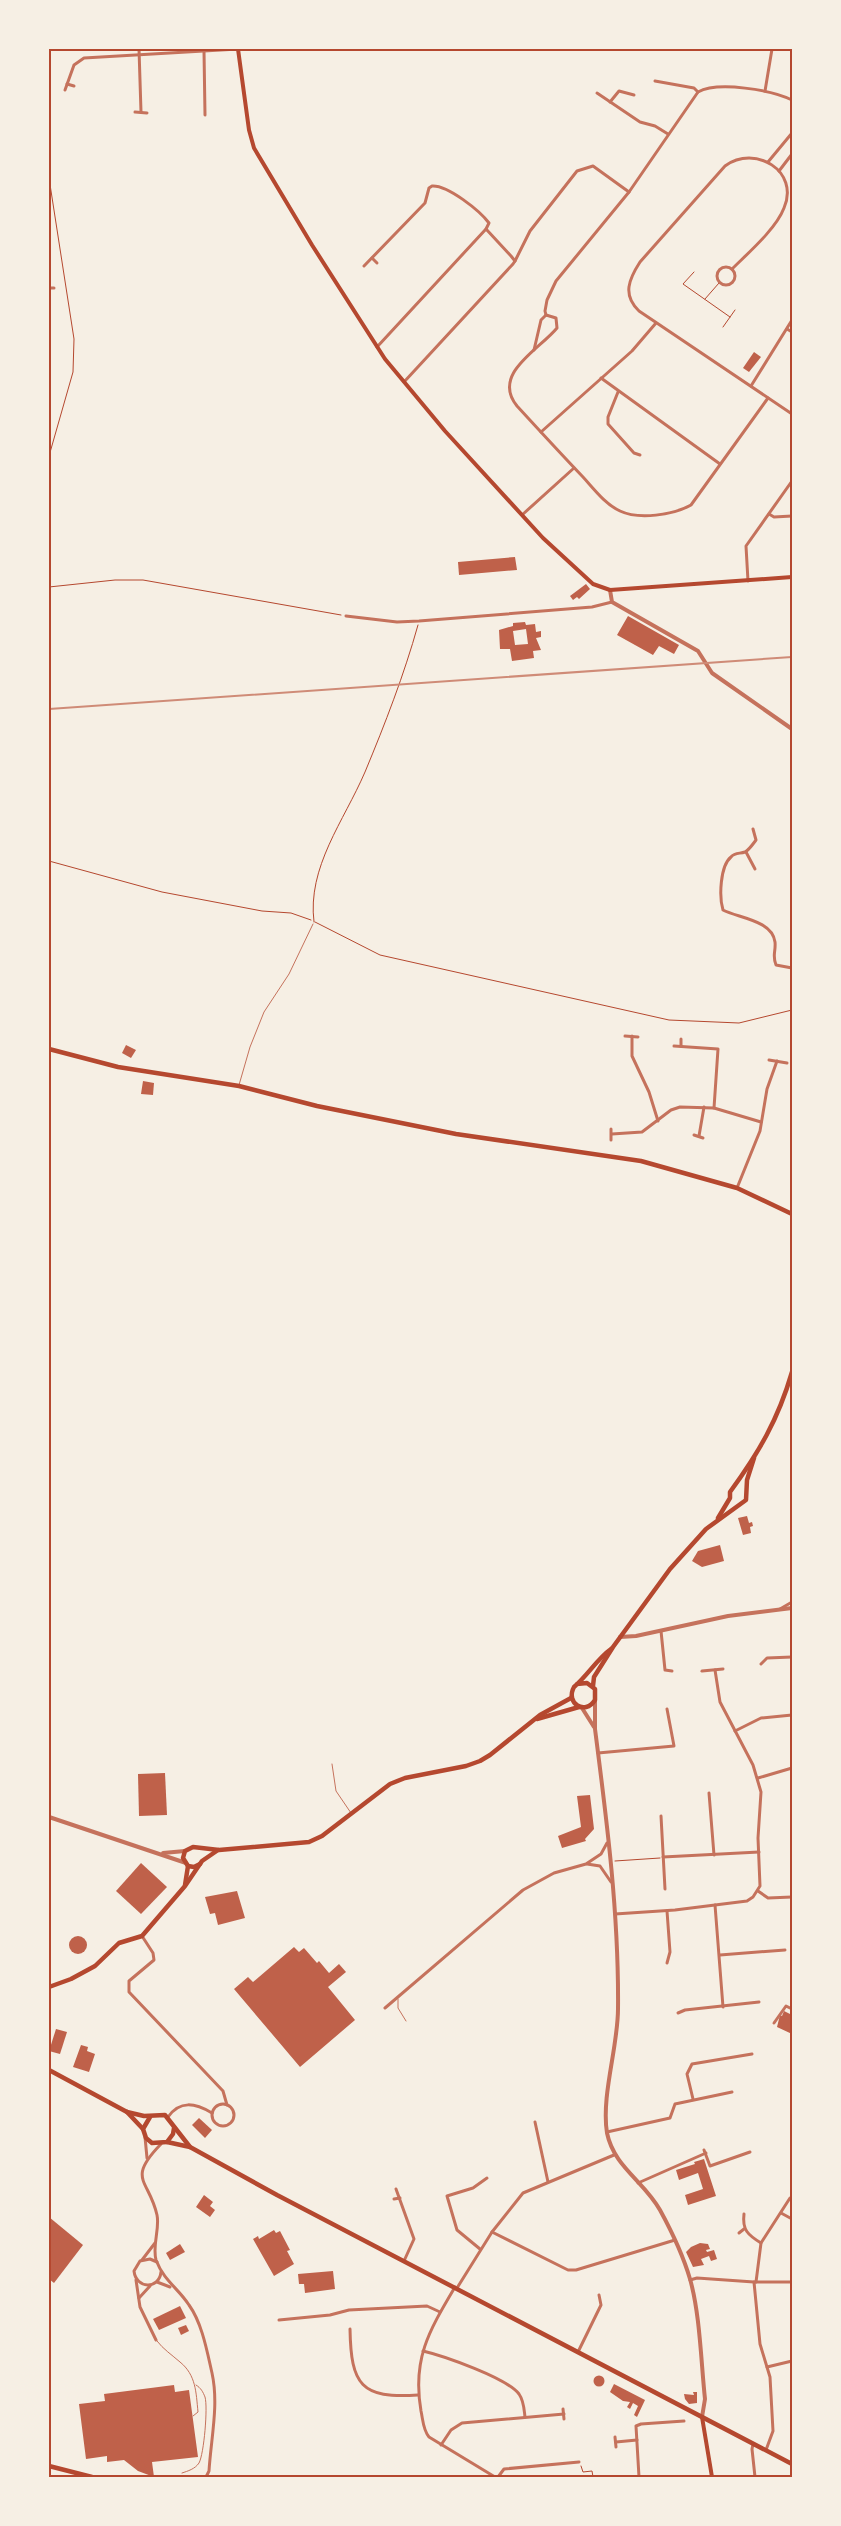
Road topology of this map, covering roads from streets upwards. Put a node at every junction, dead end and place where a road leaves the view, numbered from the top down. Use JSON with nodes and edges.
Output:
{"nodes":[{"id":1,"x":139,"y":49,"type":"edge"},
{"id":2,"x":238,"y":49,"type":"edge"},
{"id":3,"x":772,"y":49,"type":"edge"},
{"id":4,"x":198,"y":50,"type":"edge"},
{"id":5,"x":204,"y":50,"type":"junction"},
{"id":6,"x":139,"y":54,"type":"junction"},
{"id":7,"x":655,"y":81,"type":"dead end"},
{"id":8,"x":67,"y":84,"type":"junction"},
{"id":9,"x":74,"y":86,"type":"dead end"},
{"id":10,"x":65,"y":90,"type":"dead end"},
{"id":11,"x":765,"y":91,"type":"junction"},
{"id":12,"x":698,"y":92,"type":"junction"},
{"id":13,"x":597,"y":93,"type":"dead end"},
{"id":14,"x":634,"y":95,"type":"dead end"},
{"id":15,"x":792,"y":99,"type":"edge"},
{"id":16,"x":610,"y":102,"type":"junction"},
{"id":17,"x":135,"y":112,"type":"dead end"},
{"id":18,"x":141,"y":112,"type":"junction"},
{"id":19,"x":147,"y":113,"type":"dead end"},
{"id":20,"x":205,"y":115,"type":"dead end"},
{"id":21,"x":792,"y":133,"type":"edge"},
{"id":22,"x":668,"y":134,"type":"junction"},
{"id":23,"x":792,"y":154,"type":"edge"},
{"id":24,"x":768,"y":162,"type":"junction"},
{"id":25,"x":779,"y":171,"type":"junction"},
{"id":26,"x":629,"y":192,"type":"junction"},
{"id":27,"x":486,"y":229,"type":"junction"},
{"id":28,"x":372,"y":258,"type":"junction"},
{"id":29,"x":514,"y":261,"type":"junction"},
{"id":30,"x":377,"y":263,"type":"dead end"},
{"id":31,"x":364,"y":266,"type":"dead end"},
{"id":32,"x":732,"y":269,"type":"junction"},
{"id":33,"x":49,"y":288,"type":"edge"},
{"id":34,"x":54,"y":288,"type":"dead end"},
{"id":35,"x":546,"y":315,"type":"junction"},
{"id":36,"x":792,"y":320,"type":"edge"},
{"id":37,"x":656,"y":324,"type":"junction"},
{"id":38,"x":787,"y":329,"type":"junction"},
{"id":39,"x":792,"y":332,"type":"edge"},
{"id":40,"x":377,"y":347,"type":"junction"},
{"id":41,"x":534,"y":350,"type":"junction"},
{"id":42,"x":601,"y":378,"type":"junction"},
{"id":43,"x":404,"y":382,"type":"junction"},
{"id":44,"x":751,"y":386,"type":"junction"},
{"id":45,"x":618,"y":392,"type":"junction"},
{"id":46,"x":768,"y":398,"type":"junction"},
{"id":47,"x":792,"y":414,"type":"edge"},
{"id":48,"x":541,"y":432,"type":"junction"},
{"id":49,"x":640,"y":455,"type":"dead end"},
{"id":50,"x":720,"y":464,"type":"junction"},
{"id":51,"x":574,"y":468,"type":"junction"},
{"id":52,"x":792,"y":481,"type":"edge"},
{"id":53,"x":769,"y":514,"type":"junction"},
{"id":54,"x":522,"y":516,"type":"junction"},
{"id":55,"x":792,"y":516,"type":"edge"},
{"id":56,"x":792,"y":577,"type":"edge"},
{"id":57,"x":748,"y":581,"type":"junction"},
{"id":58,"x":610,"y":590,"type":"junction"},
{"id":59,"x":612,"y":602,"type":"junction"},
{"id":60,"x":346,"y":616,"type":"road end"},
{"id":61,"x":792,"y":729,"type":"edge"},
{"id":62,"x":753,"y":829,"type":"dead end"},
{"id":63,"x":746,"y":852,"type":"junction"},
{"id":64,"x":754,"y":869,"type":"dead end"},
{"id":65,"x":792,"y":968,"type":"edge"},
{"id":66,"x":625,"y":1036,"type":"dead end"},
{"id":67,"x":632,"y":1036,"type":"junction"},
{"id":68,"x":638,"y":1037,"type":"dead end"},
{"id":69,"x":681,"y":1039,"type":"dead end"},
{"id":70,"x":674,"y":1046,"type":"dead end"},
{"id":71,"x":681,"y":1046,"type":"junction"},
{"id":72,"x":49,"y":1049,"type":"edge"},
{"id":73,"x":769,"y":1060,"type":"dead end"},
{"id":74,"x":776,"y":1061,"type":"junction"},
{"id":75,"x":786,"y":1063,"type":"dead end"},
{"id":76,"x":704,"y":1108,"type":"junction"},
{"id":77,"x":714,"y":1108,"type":"junction"},
{"id":78,"x":658,"y":1121,"type":"junction"},
{"id":79,"x":762,"y":1122,"type":"junction"},
{"id":80,"x":611,"y":1129,"type":"dead end"},
{"id":81,"x":612,"y":1134,"type":"junction"},
{"id":82,"x":694,"y":1134,"type":"dead end"},
{"id":83,"x":699,"y":1136,"type":"junction"},
{"id":84,"x":703,"y":1138,"type":"dead end"},
{"id":85,"x":611,"y":1140,"type":"dead end"},
{"id":86,"x":737,"y":1188,"type":"junction"},
{"id":87,"x":792,"y":1214,"type":"edge"},
{"id":88,"x":792,"y":1372,"type":"edge"},
{"id":89,"x":754,"y":1458,"type":"junction"},
{"id":90,"x":734,"y":1487,"type":"junction"},
{"id":91,"x":746,"y":1490,"type":"junction"},
{"id":92,"x":730,"y":1498,"type":"junction"},
{"id":93,"x":739,"y":1504,"type":"junction"},
{"id":94,"x":717,"y":1520,"type":"junction"},
{"id":95,"x":792,"y":1602,"type":"edge"},
{"id":96,"x":792,"y":1608,"type":"edge"},
{"id":97,"x":780,"y":1609,"type":"junction"},
{"id":98,"x":661,"y":1630,"type":"junction"},
{"id":99,"x":620,"y":1637,"type":"junction"},
{"id":100,"x":613,"y":1647,"type":"junction"},
{"id":101,"x":792,"y":1657,"type":"edge"},
{"id":102,"x":760,"y":1664,"type":"dead end"},
{"id":103,"x":723,"y":1669,"type":"dead end"},
{"id":104,"x":715,"y":1670,"type":"junction"},
{"id":105,"x":672,"y":1671,"type":"dead end"},
{"id":106,"x":702,"y":1671,"type":"dead end"},
{"id":107,"x":577,"y":1684,"type":"junction"},
{"id":108,"x":592,"y":1686,"type":"junction"},
{"id":109,"x":572,"y":1698,"type":"junction"},
{"id":110,"x":595,"y":1700,"type":"junction"},
{"id":111,"x":581,"y":1707,"type":"junction"},
{"id":112,"x":667,"y":1709,"type":"dead end"},
{"id":113,"x":792,"y":1715,"type":"edge"},
{"id":114,"x":537,"y":1719,"type":"junction"},
{"id":115,"x":595,"y":1729,"type":"junction"},
{"id":116,"x":735,"y":1732,"type":"junction"},
{"id":117,"x":598,"y":1753,"type":"junction"},
{"id":118,"x":792,"y":1768,"type":"edge"},
{"id":119,"x":758,"y":1778,"type":"junction"},
{"id":120,"x":709,"y":1793,"type":"dead end"},
{"id":121,"x":49,"y":1816,"type":"edge"},
{"id":122,"x":661,"y":1816,"type":"dead end"},
{"id":123,"x":607,"y":1842,"type":"junction"},
{"id":124,"x":199,"y":1849,"type":"junction"},
{"id":125,"x":219,"y":1850,"type":"junction"},
{"id":126,"x":185,"y":1851,"type":"junction"},
{"id":127,"x":760,"y":1852,"type":"junction"},
{"id":128,"x":158,"y":1853,"type":"junction"},
{"id":129,"x":714,"y":1855,"type":"junction"},
{"id":130,"x":663,"y":1857,"type":"junction"},
{"id":131,"x":201,"y":1862,"type":"junction"},
{"id":132,"x":187,"y":1864,"type":"junction"},
{"id":133,"x":586,"y":1864,"type":"junction"},
{"id":134,"x":612,"y":1883,"type":"junction"},
{"id":135,"x":185,"y":1886,"type":"junction"},
{"id":136,"x":664,"y":1889,"type":"dead end"},
{"id":137,"x":758,"y":1891,"type":"junction"},
{"id":138,"x":792,"y":1897,"type":"edge"},
{"id":139,"x":715,"y":1905,"type":"junction"},
{"id":140,"x":667,"y":1911,"type":"junction"},
{"id":141,"x":615,"y":1914,"type":"junction"},
{"id":142,"x":142,"y":1936,"type":"junction"},
{"id":143,"x":785,"y":1950,"type":"dead end"},
{"id":144,"x":720,"y":1954,"type":"junction"},
{"id":145,"x":667,"y":1963,"type":"dead end"},
{"id":146,"x":49,"y":1987,"type":"edge"},
{"id":147,"x":759,"y":2002,"type":"dead end"},
{"id":148,"x":723,"y":2007,"type":"junction"},
{"id":149,"x":385,"y":2008,"type":"dead end"},
{"id":150,"x":792,"y":2009,"type":"edge"},
{"id":151,"x":678,"y":2013,"type":"dead end"},
{"id":152,"x":774,"y":2023,"type":"dead end"},
{"id":153,"x":752,"y":2054,"type":"dead end"},
{"id":154,"x":49,"y":2070,"type":"edge"},
{"id":155,"x":732,"y":2092,"type":"dead end"},
{"id":156,"x":693,"y":2099,"type":"junction"},
{"id":157,"x":227,"y":2105,"type":"junction"},
{"id":158,"x":127,"y":2112,"type":"junction"},
{"id":159,"x":212,"y":2112,"type":"junction"},
{"id":160,"x":150,"y":2116,"type":"junction"},
{"id":161,"x":168,"y":2117,"type":"junction"},
{"id":162,"x":535,"y":2122,"type":"dead end"},
{"id":163,"x":174,"y":2128,"type":"junction"},
{"id":164,"x":143,"y":2129,"type":"junction"},
{"id":165,"x":607,"y":2132,"type":"junction"},
{"id":166,"x":145,"y":2136,"type":"junction"},
{"id":167,"x":167,"y":2142,"type":"junction"},
{"id":168,"x":161,"y":2144,"type":"junction"},
{"id":169,"x":190,"y":2147,"type":"junction"},
{"id":170,"x":750,"y":2152,"type":"dead end"},
{"id":171,"x":614,"y":2154,"type":"junction"},
{"id":172,"x":147,"y":2158,"type":"junction"},
{"id":173,"x":487,"y":2178,"type":"dead end"},
{"id":174,"x":548,"y":2182,"type":"junction"},
{"id":175,"x":638,"y":2183,"type":"junction"},
{"id":176,"x":396,"y":2189,"type":"dead end"},
{"id":177,"x":400,"y":2198,"type":"junction"},
{"id":178,"x":790,"y":2198,"type":"dead end"},
{"id":179,"x":394,"y":2199,"type":"dead end"},
{"id":180,"x":781,"y":2213,"type":"junction"},
{"id":181,"x":744,"y":2214,"type":"dead end"},
{"id":182,"x":792,"y":2219,"type":"edge"},
{"id":183,"x":744,"y":2230,"type":"junction"},
{"id":184,"x":492,"y":2232,"type":"junction"},
{"id":185,"x":739,"y":2233,"type":"dead end"},
{"id":186,"x":675,"y":2240,"type":"junction"},
{"id":187,"x":156,"y":2242,"type":"junction"},
{"id":188,"x":761,"y":2243,"type":"junction"},
{"id":189,"x":480,"y":2249,"type":"junction"},
{"id":190,"x":142,"y":2260,"type":"junction"},
{"id":191,"x":404,"y":2261,"type":"junction"},
{"id":192,"x":157,"y":2263,"type":"junction"},
{"id":193,"x":161,"y":2270,"type":"junction"},
{"id":194,"x":136,"y":2279,"type":"junction"},
{"id":195,"x":690,"y":2280,"type":"junction"},
{"id":196,"x":755,"y":2282,"type":"junction"},
{"id":197,"x":792,"y":2282,"type":"edge"},
{"id":198,"x":155,"y":2284,"type":"junction"},
{"id":199,"x":172,"y":2287,"type":"junction"},
{"id":200,"x":456,"y":2288,"type":"junction"},
{"id":201,"x":599,"y":2295,"type":"dead end"},
{"id":202,"x":139,"y":2299,"type":"junction"},
{"id":203,"x":440,"y":2312,"type":"junction"},
{"id":204,"x":279,"y":2320,"type":"dead end"},
{"id":205,"x":350,"y":2329,"type":"dead end"},
{"id":206,"x":156,"y":2340,"type":"road end"},
{"id":207,"x":423,"y":2351,"type":"junction"},
{"id":208,"x":578,"y":2352,"type":"junction"},
{"id":209,"x":792,"y":2362,"type":"edge"},
{"id":210,"x":767,"y":2367,"type":"junction"},
{"id":211,"x":418,"y":2395,"type":"junction"},
{"id":212,"x":563,"y":2409,"type":"dead end"},
{"id":213,"x":564,"y":2414,"type":"junction"},
{"id":214,"x":525,"y":2417,"type":"junction"},
{"id":215,"x":702,"y":2417,"type":"junction"},
{"id":216,"x":564,"y":2419,"type":"dead end"},
{"id":217,"x":684,"y":2421,"type":"dead end"},
{"id":218,"x":637,"y":2440,"type":"junction"},
{"id":219,"x":753,"y":2443,"type":"junction"},
{"id":220,"x":441,"y":2445,"type":"junction"},
{"id":221,"x":616,"y":2447,"type":"dead end"},
{"id":222,"x":766,"y":2450,"type":"junction"},
{"id":223,"x":579,"y":2462,"type":"road end"},
{"id":224,"x":792,"y":2464,"type":"edge"},
{"id":225,"x":49,"y":2466,"type":"edge"},
{"id":226,"x":92,"y":2477,"type":"edge"},
{"id":227,"x":206,"y":2477,"type":"edge"},
{"id":228,"x":497,"y":2477,"type":"edge"},
{"id":229,"x":639,"y":2477,"type":"edge"},
{"id":230,"x":712,"y":2477,"type":"edge"},
{"id":231,"x":755,"y":2477,"type":"edge"}],
"edges":[{"from":1,"to":6,"type":"street"},
{"from":2,"to":5,"type":"street"},
{"from":2,"to":40,"type":"main road"},
{"from":3,"to":11,"type":"street"},
{"from":4,"to":5,"type":"street"},
{"from":4,"to":6,"type":"street"},
{"from":5,"to":20,"type":"street"},
{"from":6,"to":8,"type":"street"},
{"from":6,"to":18,"type":"street"},
{"from":7,"to":12,"type":"street"},
{"from":8,"to":9,"type":"street"},
{"from":8,"to":10,"type":"street"},
{"from":11,"to":12,"type":"street"},
{"from":11,"to":15,"type":"street"},
{"from":12,"to":22,"type":"street"},
{"from":13,"to":16,"type":"street"},
{"from":14,"to":16,"type":"street"},
{"from":16,"to":22,"type":"street"},
{"from":17,"to":18,"type":"street"},
{"from":18,"to":19,"type":"street"},
{"from":21,"to":24,"type":"street"},
{"from":22,"to":26,"type":"street"},
{"from":23,"to":25,"type":"street"},
{"from":24,"to":25,"type":"street"},
{"from":24,"to":37,"type":"street"},
{"from":25,"to":32,"type":"street"},
{"from":26,"to":29,"type":"street"},
{"from":26,"to":35,"type":"street"},
{"from":27,"to":28,"type":"street"},
{"from":27,"to":29,"type":"street"},
{"from":27,"to":40,"type":"street"},
{"from":28,"to":30,"type":"street"},
{"from":28,"to":31,"type":"street"},
{"from":29,"to":43,"type":"street"},
{"from":32,"to":32,"type":"street"},
{"from":33,"to":34,"type":"street"},
{"from":35,"to":41,"type":"street"},
{"from":35,"to":41,"type":"street"},
{"from":36,"to":38,"type":"street"},
{"from":37,"to":42,"type":"street"},
{"from":37,"to":44,"type":"street"},
{"from":38,"to":39,"type":"street"},
{"from":38,"to":44,"type":"street"},
{"from":40,"to":43,"type":"main road"},
{"from":41,"to":48,"type":"street"},
{"from":42,"to":45,"type":"street"},
{"from":42,"to":48,"type":"street"},
{"from":43,"to":54,"type":"main road"},
{"from":44,"to":46,"type":"street"},
{"from":45,"to":49,"type":"street"},
{"from":45,"to":50,"type":"street"},
{"from":46,"to":47,"type":"street"},
{"from":46,"to":50,"type":"street"},
{"from":48,"to":51,"type":"street"},
{"from":50,"to":51,"type":"street"},
{"from":51,"to":54,"type":"street"},
{"from":52,"to":53,"type":"street"},
{"from":53,"to":55,"type":"street"},
{"from":53,"to":57,"type":"street"},
{"from":54,"to":58,"type":"main road"},
{"from":56,"to":57,"type":"main road"},
{"from":57,"to":58,"type":"main road"},
{"from":58,"to":59,"type":"street"},
{"from":59,"to":60,"type":"street"},
{"from":59,"to":61,"type":"street"},
{"from":62,"to":63,"type":"street"},
{"from":63,"to":64,"type":"street"},
{"from":63,"to":65,"type":"street"},
{"from":66,"to":67,"type":"street"},
{"from":67,"to":68,"type":"street"},
{"from":67,"to":78,"type":"street"},
{"from":69,"to":71,"type":"street"},
{"from":70,"to":71,"type":"street"},
{"from":71,"to":77,"type":"street"},
{"from":72,"to":86,"type":"main road"},
{"from":73,"to":74,"type":"street"},
{"from":74,"to":75,"type":"street"},
{"from":74,"to":79,"type":"street"},
{"from":76,"to":77,"type":"street"},
{"from":76,"to":78,"type":"street"},
{"from":76,"to":83,"type":"street"},
{"from":77,"to":79,"type":"street"},
{"from":78,"to":81,"type":"street"},
{"from":79,"to":86,"type":"street"},
{"from":80,"to":81,"type":"street"},
{"from":81,"to":85,"type":"street"},
{"from":82,"to":83,"type":"street"},
{"from":83,"to":84,"type":"street"},
{"from":86,"to":87,"type":"main road"},
{"from":88,"to":89,"type":"main road"},
{"from":89,"to":90,"type":"main road"},
{"from":89,"to":91,"type":"main road"},
{"from":90,"to":91,"type":"main road"},
{"from":90,"to":92,"type":"main road"},
{"from":91,"to":93,"type":"main road"},
{"from":92,"to":93,"type":"main road"},
{"from":92,"to":94,"type":"main road"},
{"from":93,"to":94,"type":"main road"},
{"from":94,"to":99,"type":"main road"},
{"from":95,"to":97,"type":"street"},
{"from":96,"to":97,"type":"street"},
{"from":97,"to":98,"type":"street"},
{"from":98,"to":99,"type":"street"},
{"from":98,"to":105,"type":"street"},
{"from":99,"to":100,"type":"main road"},
{"from":100,"to":107,"type":"main road"},
{"from":100,"to":108,"type":"main road"},
{"from":101,"to":102,"type":"street"},
{"from":103,"to":104,"type":"street"},
{"from":104,"to":106,"type":"street"},
{"from":104,"to":116,"type":"street"},
{"from":107,"to":108,"type":"main road"},
{"from":107,"to":109,"type":"main road"},
{"from":108,"to":110,"type":"main road"},
{"from":109,"to":111,"type":"main road"},
{"from":109,"to":114,"type":"main road"},
{"from":110,"to":111,"type":"main road"},
{"from":110,"to":115,"type":"street"},
{"from":111,"to":114,"type":"main road"},
{"from":111,"to":115,"type":"street"},
{"from":112,"to":117,"type":"street"},
{"from":113,"to":116,"type":"street"},
{"from":114,"to":125,"type":"main road"},
{"from":115,"to":117,"type":"street"},
{"from":116,"to":119,"type":"street"},
{"from":117,"to":123,"type":"street"},
{"from":118,"to":119,"type":"street"},
{"from":119,"to":127,"type":"street"},
{"from":120,"to":129,"type":"street"},
{"from":121,"to":128,"type":"street"},
{"from":122,"to":130,"type":"street"},
{"from":123,"to":133,"type":"street"},
{"from":123,"to":134,"type":"street"},
{"from":124,"to":125,"type":"main road"},
{"from":124,"to":126,"type":"main road"},
{"from":124,"to":131,"type":"main road"},
{"from":125,"to":131,"type":"main road"},
{"from":126,"to":128,"type":"street"},
{"from":126,"to":132,"type":"main road"},
{"from":127,"to":129,"type":"street"},
{"from":127,"to":137,"type":"street"},
{"from":128,"to":132,"type":"street"},
{"from":129,"to":130,"type":"street"},
{"from":130,"to":136,"type":"street"},
{"from":131,"to":132,"type":"main road"},
{"from":131,"to":135,"type":"main road"},
{"from":132,"to":135,"type":"main road"},
{"from":133,"to":134,"type":"street"},
{"from":133,"to":149,"type":"street"},
{"from":134,"to":141,"type":"street"},
{"from":135,"to":142,"type":"main road"},
{"from":137,"to":138,"type":"street"},
{"from":137,"to":139,"type":"street"},
{"from":139,"to":140,"type":"street"},
{"from":139,"to":144,"type":"street"},
{"from":140,"to":141,"type":"street"},
{"from":140,"to":145,"type":"street"},
{"from":141,"to":165,"type":"street"},
{"from":142,"to":146,"type":"main road"},
{"from":142,"to":157,"type":"street"},
{"from":143,"to":144,"type":"street"},
{"from":144,"to":148,"type":"street"},
{"from":147,"to":148,"type":"street"},
{"from":148,"to":151,"type":"street"},
{"from":150,"to":152,"type":"street"},
{"from":153,"to":156,"type":"street"},
{"from":154,"to":158,"type":"main road"},
{"from":155,"to":156,"type":"street"},
{"from":156,"to":165,"type":"street"},
{"from":157,"to":159,"type":"street"},
{"from":157,"to":159,"type":"street"},
{"from":158,"to":160,"type":"main road"},
{"from":158,"to":164,"type":"main road"},
{"from":159,"to":161,"type":"street"},
{"from":160,"to":161,"type":"main road"},
{"from":160,"to":164,"type":"main road"},
{"from":161,"to":163,"type":"main road"},
{"from":162,"to":174,"type":"street"},
{"from":163,"to":167,"type":"main road"},
{"from":163,"to":169,"type":"main road"},
{"from":164,"to":166,"type":"main road"},
{"from":165,"to":171,"type":"street"},
{"from":166,"to":168,"type":"main road"},
{"from":166,"to":172,"type":"street"},
{"from":167,"to":168,"type":"main road"},
{"from":167,"to":169,"type":"main road"},
{"from":168,"to":172,"type":"street"},
{"from":169,"to":191,"type":"main road"},
{"from":170,"to":175,"type":"street"},
{"from":171,"to":174,"type":"street"},
{"from":171,"to":175,"type":"street"},
{"from":172,"to":187,"type":"street"},
{"from":173,"to":189,"type":"street"},
{"from":174,"to":184,"type":"street"},
{"from":175,"to":186,"type":"street"},
{"from":176,"to":177,"type":"street"},
{"from":177,"to":179,"type":"street"},
{"from":177,"to":191,"type":"street"},
{"from":178,"to":180,"type":"street"},
{"from":180,"to":182,"type":"street"},
{"from":180,"to":188,"type":"street"},
{"from":181,"to":183,"type":"street"},
{"from":183,"to":185,"type":"street"},
{"from":183,"to":188,"type":"street"},
{"from":184,"to":186,"type":"street"},
{"from":184,"to":189,"type":"street"},
{"from":186,"to":195,"type":"street"},
{"from":187,"to":190,"type":"street"},
{"from":187,"to":192,"type":"street"},
{"from":188,"to":196,"type":"street"},
{"from":189,"to":200,"type":"street"},
{"from":190,"to":192,"type":"street"},
{"from":190,"to":194,"type":"street"},
{"from":191,"to":200,"type":"main road"},
{"from":192,"to":193,"type":"street"},
{"from":193,"to":198,"type":"street"},
{"from":193,"to":199,"type":"street"},
{"from":194,"to":198,"type":"street"},
{"from":194,"to":202,"type":"street"},
{"from":195,"to":196,"type":"street"},
{"from":195,"to":215,"type":"street"},
{"from":196,"to":197,"type":"street"},
{"from":196,"to":210,"type":"street"},
{"from":198,"to":199,"type":"street"},
{"from":198,"to":202,"type":"street"},
{"from":199,"to":227,"type":"street"},
{"from":200,"to":203,"type":"street"},
{"from":200,"to":208,"type":"main road"},
{"from":201,"to":208,"type":"street"},
{"from":202,"to":206,"type":"street"},
{"from":203,"to":204,"type":"street"},
{"from":203,"to":207,"type":"street"},
{"from":205,"to":211,"type":"street"},
{"from":207,"to":211,"type":"street"},
{"from":207,"to":214,"type":"street"},
{"from":208,"to":215,"type":"main road"},
{"from":209,"to":210,"type":"street"},
{"from":210,"to":222,"type":"street"},
{"from":211,"to":220,"type":"street"},
{"from":212,"to":213,"type":"street"},
{"from":213,"to":214,"type":"street"},
{"from":213,"to":216,"type":"street"},
{"from":214,"to":220,"type":"street"},
{"from":215,"to":219,"type":"main road"},
{"from":215,"to":230,"type":"main road"},
{"from":217,"to":218,"type":"street"},
{"from":218,"to":221,"type":"street"},
{"from":218,"to":229,"type":"street"},
{"from":219,"to":222,"type":"main road"},
{"from":219,"to":231,"type":"street"},
{"from":220,"to":228,"type":"street"},
{"from":222,"to":224,"type":"main road"},
{"from":223,"to":228,"type":"street"},
{"from":225,"to":226,"type":"main road"}]}
